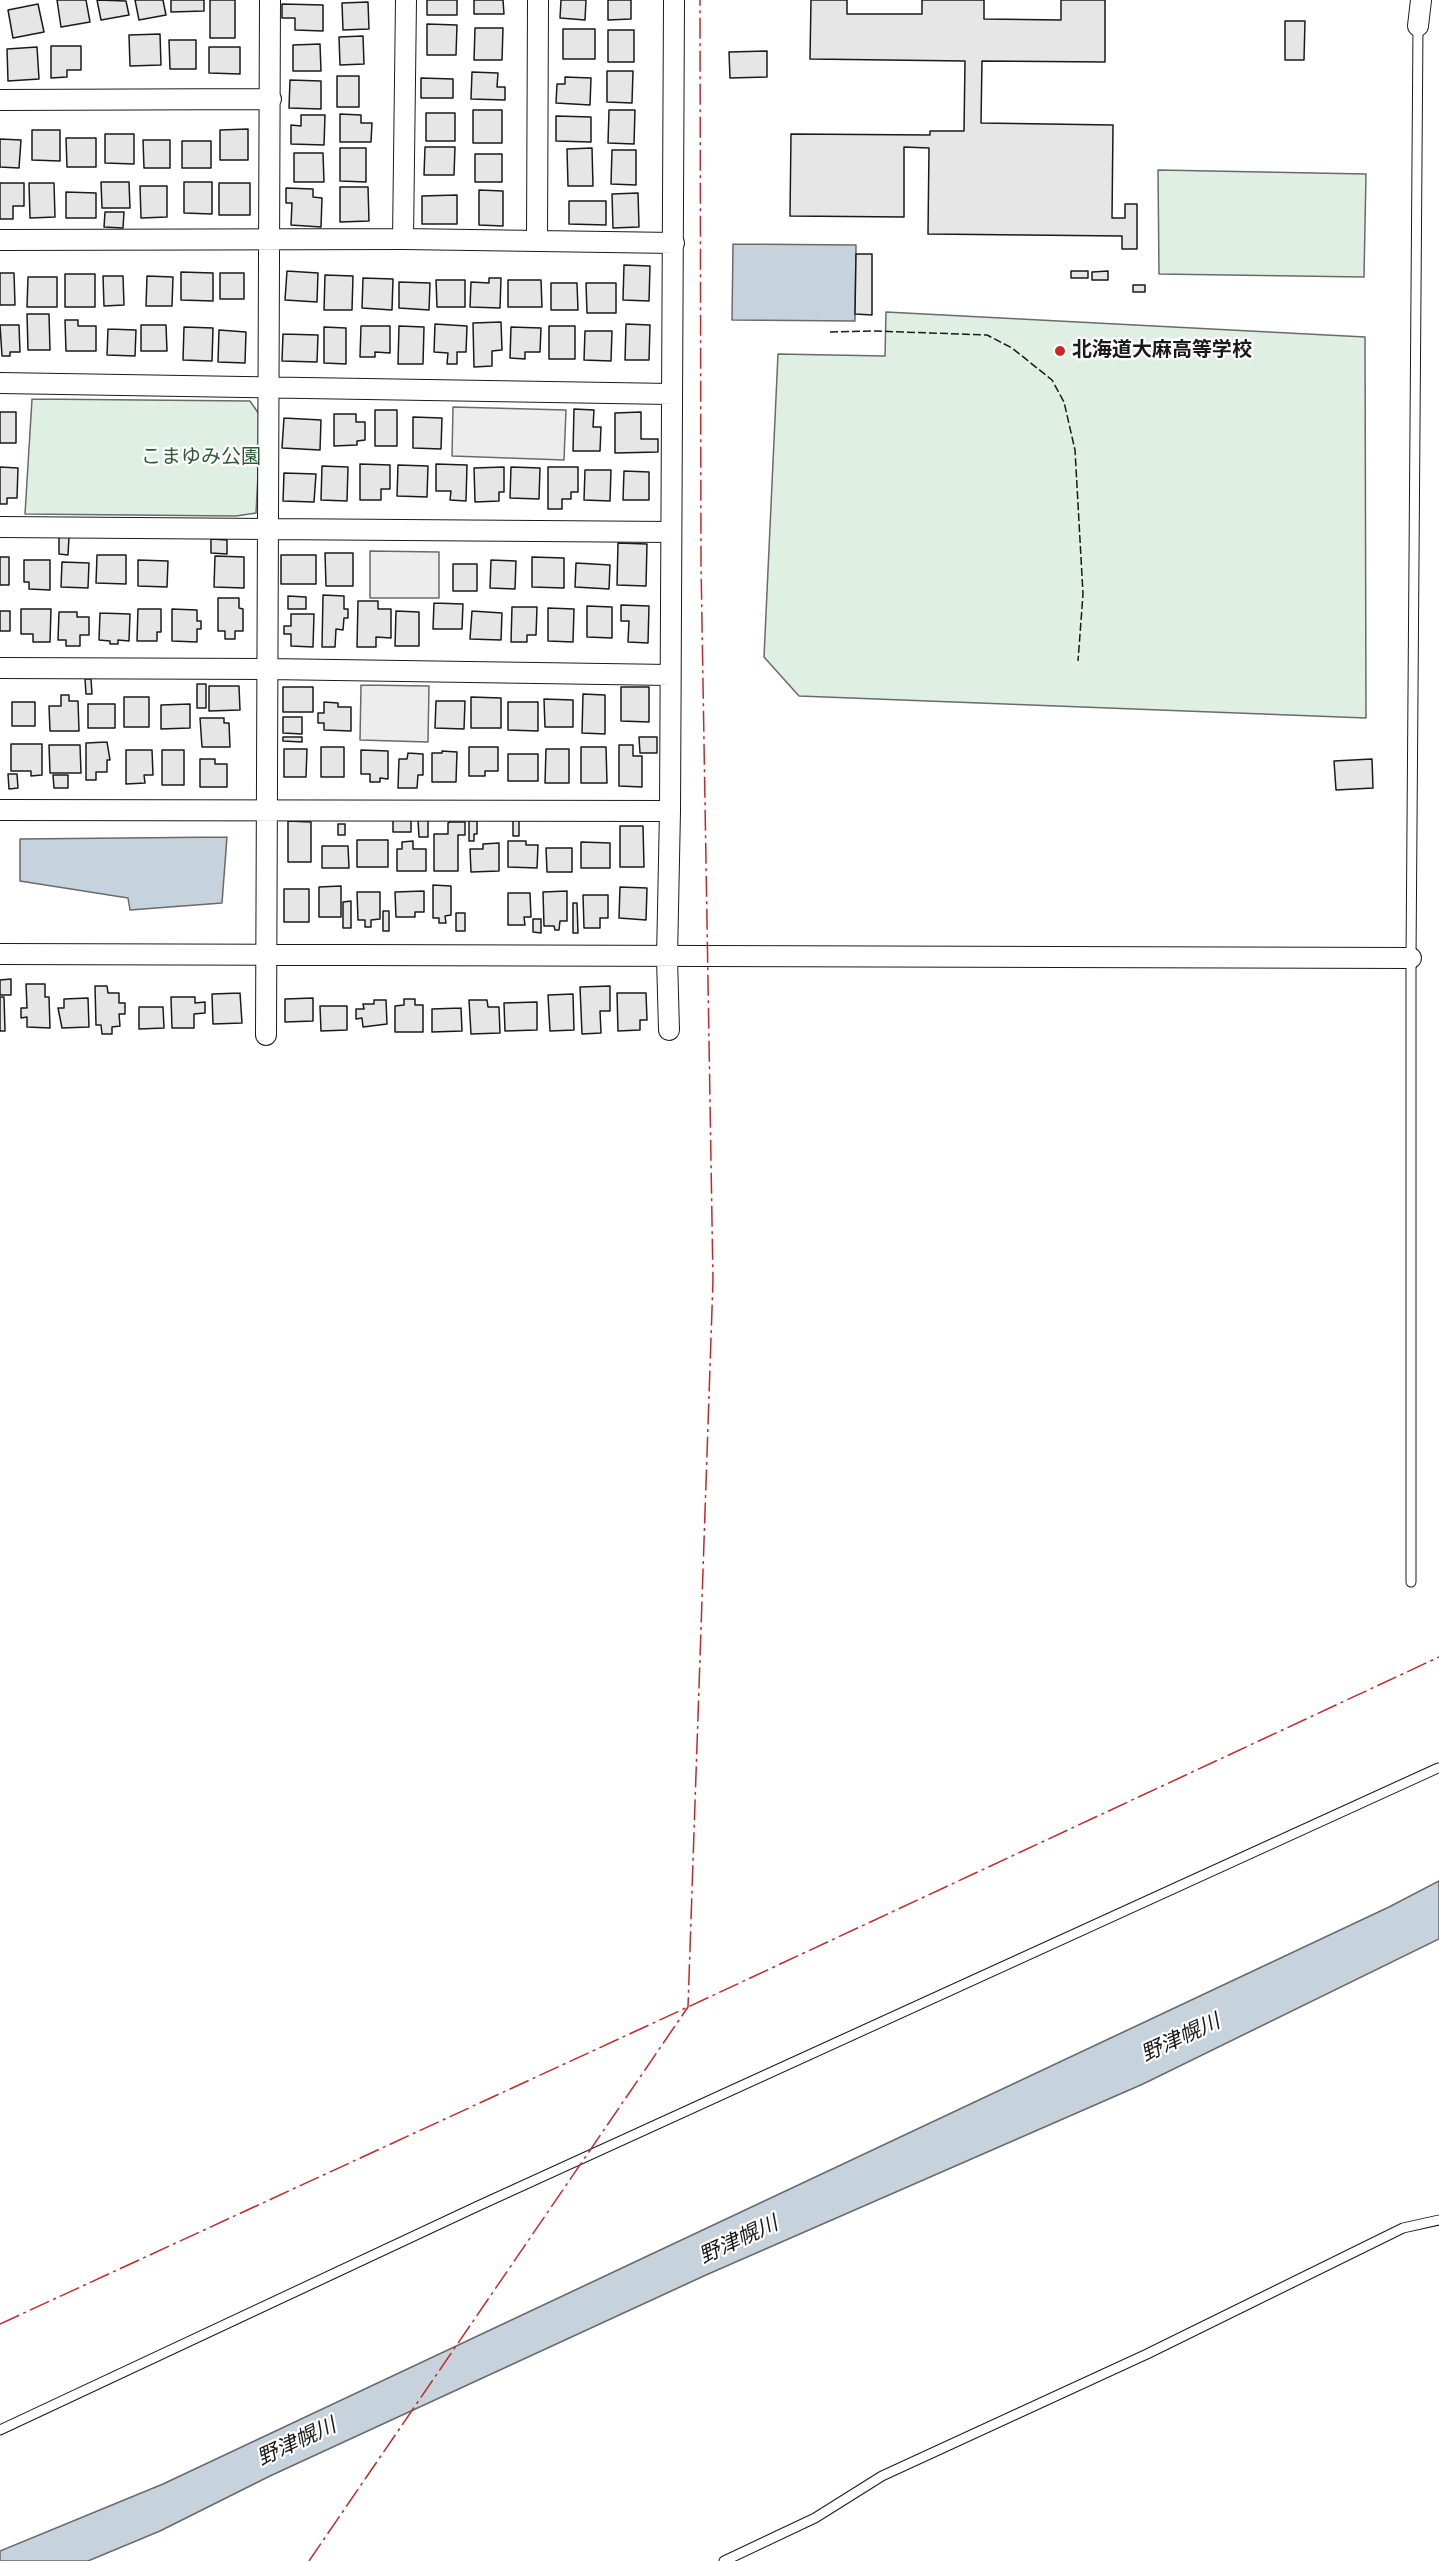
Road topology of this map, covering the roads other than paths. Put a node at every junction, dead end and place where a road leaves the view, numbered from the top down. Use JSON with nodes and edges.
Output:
{"nodes":[{"id":1,"x":270,"y":0,"type":"edge"},
{"id":2,"x":406,"y":0,"type":"edge"},
{"id":3,"x":538,"y":0,"type":"edge"},
{"id":4,"x":674,"y":0,"type":"edge"},
{"id":5,"x":1421,"y":0,"type":"edge"},
{"id":6,"x":1418,"y":26,"type":"joint"},
{"id":7,"x":271,"y":99,"type":"junction"},
{"id":8,"x":0,"y":100,"type":"edge"},
{"id":9,"x":403,"y":239,"type":"junction"},
{"id":10,"x":0,"y":240,"type":"edge"},
{"id":11,"x":270,"y":240,"type":"junction"},
{"id":12,"x":537,"y":241,"type":"junction"},
{"id":13,"x":674,"y":243,"type":"junction"},
{"id":14,"x":0,"y":383,"type":"edge"},
{"id":15,"x":270,"y":387,"type":"junction"},
{"id":16,"x":671,"y":394,"type":"junction"},
{"id":17,"x":0,"y":527,"type":"edge"},
{"id":18,"x":269,"y":528,"type":"junction"},
{"id":19,"x":671,"y":532,"type":"junction"},
{"id":20,"x":0,"y":668,"type":"edge"},
{"id":21,"x":268,"y":669,"type":"junction"},
{"id":22,"x":670,"y":675,"type":"junction"},
{"id":23,"x":0,"y":810,"type":"edge"},
{"id":24,"x":267,"y":811,"type":"junction"},
{"id":25,"x":670,"y":811,"type":"junction"},
{"id":26,"x":0,"y":954,"type":"edge"},
{"id":27,"x":266,"y":956,"type":"junction"},
{"id":28,"x":667,"y":958,"type":"junction"},
{"id":29,"x":1412,"y":958,"type":"junction"},
{"id":30,"x":669,"y":1030,"type":"dead end"},
{"id":31,"x":266,"y":1035,"type":"dead end"},
{"id":32,"x":1410,"y":1582,"type":"dead end"},
{"id":33,"x":1438,"y":1768,"type":"edge"},
{"id":34,"x":1439,"y":2220,"type":"edge"},
{"id":35,"x":0,"y":2430,"type":"edge"},
{"id":36,"x":724,"y":2561,"type":"edge"}],
"edges":[{"from":1,"to":7,"type":"street"},
{"from":2,"to":9,"type":"street"},
{"from":3,"to":12,"type":"street"},
{"from":4,"to":13,"type":"street"},
{"from":5,"to":6,"type":"street"},
{"from":6,"to":29,"type":"lane"},
{"from":7,"to":8,"type":"street"},
{"from":7,"to":11,"type":"street"},
{"from":9,"to":11,"type":"street"},
{"from":9,"to":12,"type":"street"},
{"from":10,"to":11,"type":"street"},
{"from":11,"to":15,"type":"street"},
{"from":12,"to":13,"type":"street"},
{"from":13,"to":16,"type":"street"},
{"from":14,"to":15,"type":"street"},
{"from":15,"to":16,"type":"street"},
{"from":15,"to":18,"type":"street"},
{"from":16,"to":19,"type":"street"},
{"from":17,"to":18,"type":"street"},
{"from":18,"to":19,"type":"street"},
{"from":18,"to":21,"type":"street"},
{"from":19,"to":22,"type":"street"},
{"from":20,"to":21,"type":"street"},
{"from":21,"to":22,"type":"street"},
{"from":21,"to":24,"type":"street"},
{"from":22,"to":25,"type":"street"},
{"from":23,"to":24,"type":"street"},
{"from":24,"to":25,"type":"street"},
{"from":24,"to":27,"type":"street"},
{"from":25,"to":28,"type":"street"},
{"from":26,"to":27,"type":"street"},
{"from":27,"to":28,"type":"street"},
{"from":27,"to":31,"type":"street"},
{"from":28,"to":29,"type":"street"},
{"from":28,"to":30,"type":"street"},
{"from":29,"to":32,"type":"lane"},
{"from":33,"to":35,"type":"lane"},
{"from":34,"to":36,"type":"lane"}]}
